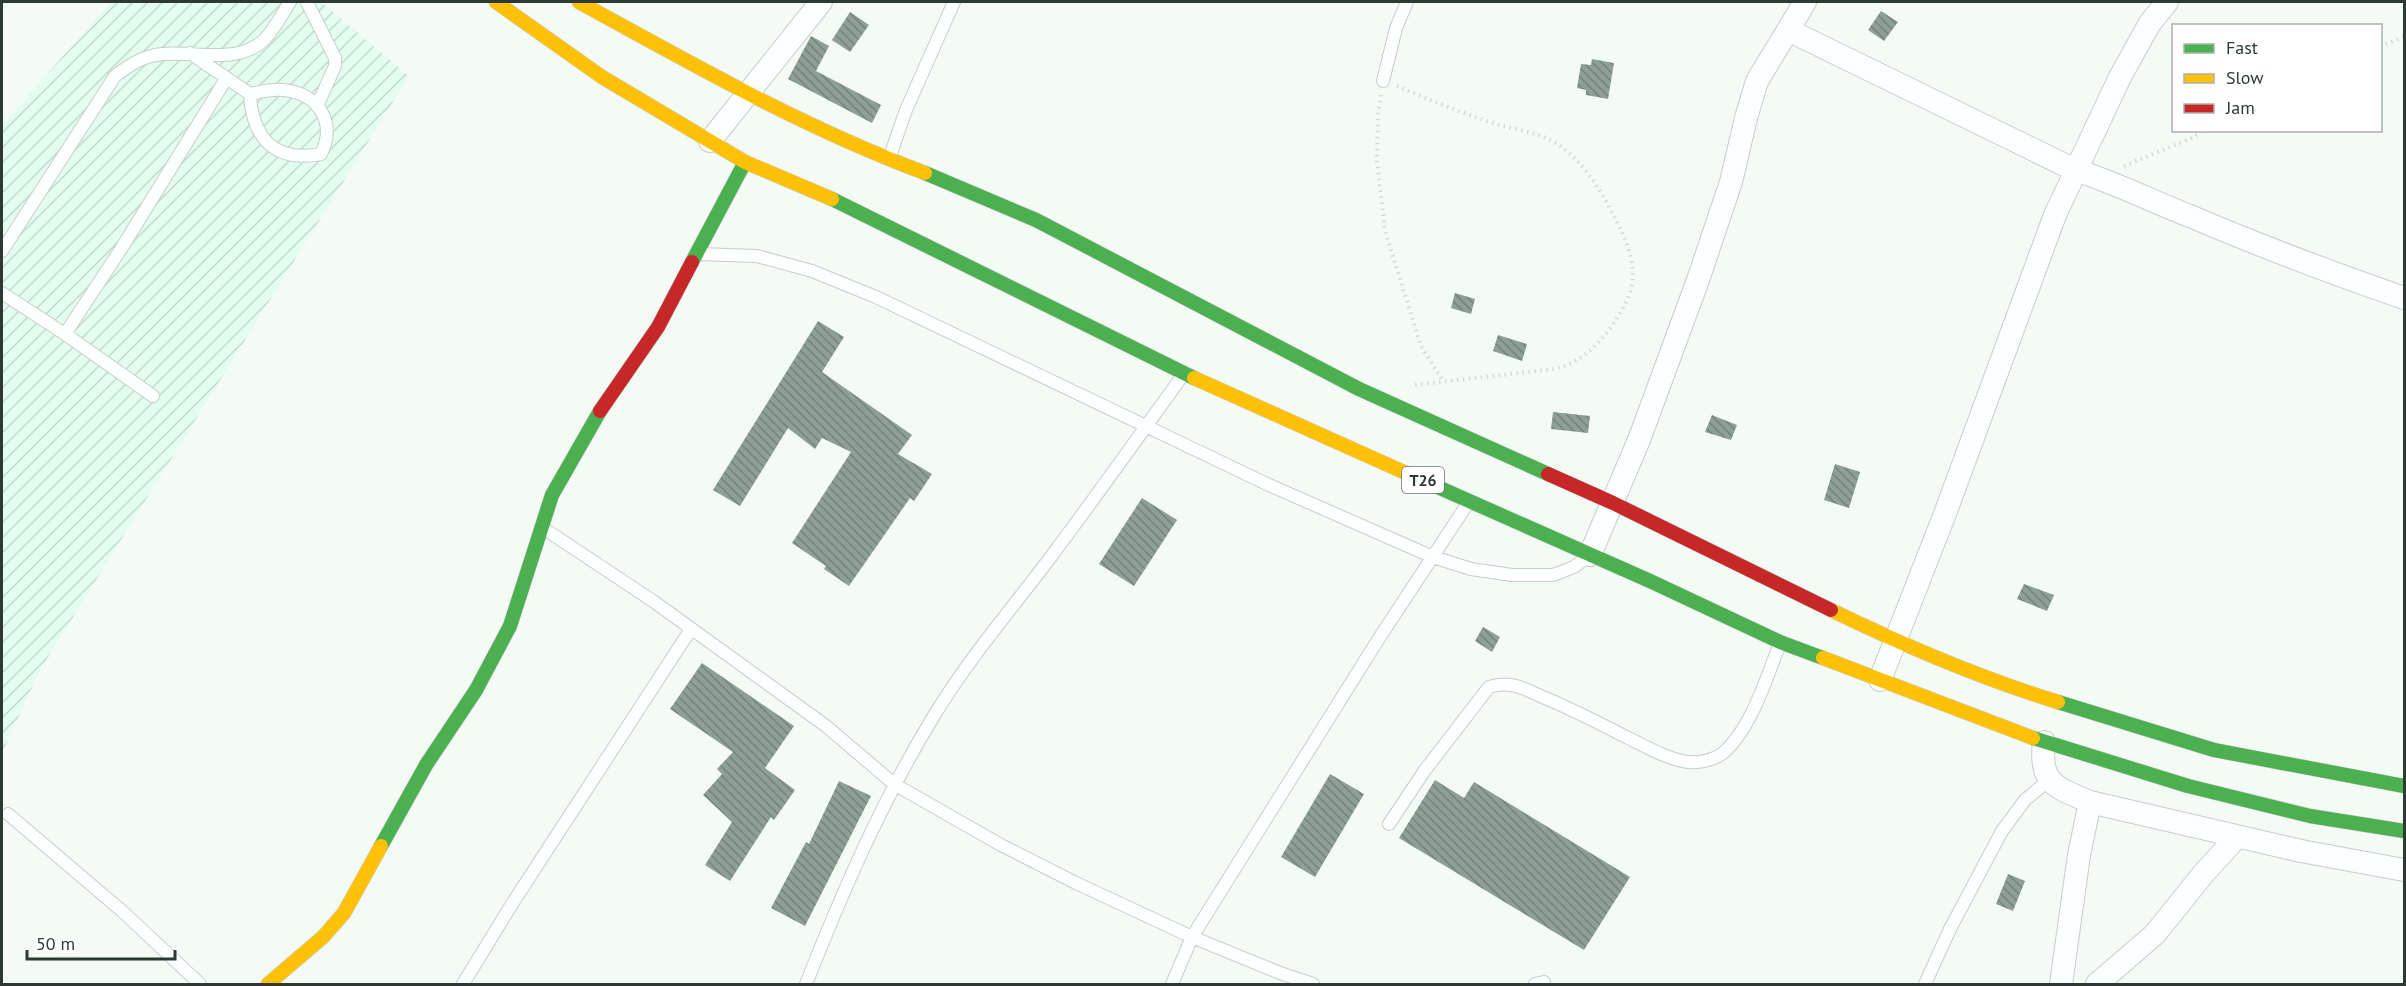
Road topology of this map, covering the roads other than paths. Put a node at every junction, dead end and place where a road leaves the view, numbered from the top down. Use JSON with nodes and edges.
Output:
{"nodes":[{"id":1,"x":290,"y":2,"type":"edge"},
{"id":2,"x":307,"y":2,"type":"edge"},
{"id":3,"x":496,"y":2,"type":"edge"},
{"id":4,"x":579,"y":2,"type":"edge"},
{"id":5,"x":821,"y":2,"type":"edge"},
{"id":6,"x":954,"y":2,"type":"edge"},
{"id":7,"x":1407,"y":2,"type":"edge"},
{"id":8,"x":1805,"y":2,"type":"edge"},
{"id":9,"x":2167,"y":2,"type":"edge"},
{"id":10,"x":1788,"y":30,"type":"junction"},
{"id":11,"x":190,"y":53,"type":"junction"},
{"id":12,"x":226,"y":79,"type":"junction"},
{"id":13,"x":1383,"y":81,"type":"road end"},
{"id":14,"x":250,"y":94,"type":"junction"},
{"id":15,"x":747,"y":94,"type":"junction"},
{"id":16,"x":317,"y":106,"type":"junction"},
{"id":17,"x":710,"y":141,"type":"junction"},
{"id":18,"x":889,"y":160,"type":"junction"},
{"id":19,"x":745,"y":162,"type":"junction"},
{"id":20,"x":2075,"y":170,"type":"junction"},
{"id":21,"x":2,"y":251,"type":"edge"},
{"id":22,"x":696,"y":254,"type":"junction"},
{"id":23,"x":2,"y":293,"type":"edge"},
{"id":24,"x":2404,"y":298,"type":"edge"},
{"id":25,"x":65,"y":334,"type":"junction"},
{"id":26,"x":1184,"y":374,"type":"junction"},
{"id":27,"x":153,"y":396,"type":"dead end"},
{"id":28,"x":1147,"y":425,"type":"junction"},
{"id":29,"x":1469,"y":501,"type":"junction"},
{"id":30,"x":1613,"y":502,"type":"junction"},
{"id":31,"x":543,"y":528,"type":"junction"},
{"id":32,"x":1590,"y":555,"type":"junction"},
{"id":33,"x":1432,"y":557,"type":"junction"},
{"id":34,"x":691,"y":629,"type":"junction"},
{"id":35,"x":1895,"y":640,"type":"junction"},
{"id":36,"x":1780,"y":642,"type":"junction"},
{"id":37,"x":1880,"y":680,"type":"junction"},
{"id":38,"x":2044,"y":742,"type":"junction"},
{"id":39,"x":2049,"y":780,"type":"junction"},
{"id":40,"x":894,"y":784,"type":"junction"},
{"id":41,"x":2404,"y":786,"type":"edge"},
{"id":42,"x":2090,"y":802,"type":"junction"},
{"id":43,"x":8,"y":814,"type":"dead end"},
{"id":44,"x":1389,"y":824,"type":"dead end"},
{"id":45,"x":2404,"y":831,"type":"edge"},
{"id":46,"x":2237,"y":837,"type":"junction"},
{"id":47,"x":2404,"y":870,"type":"edge"},
{"id":48,"x":1192,"y":937,"type":"junction"},
{"id":49,"x":276,"y":982,"type":"edge"},
{"id":50,"x":200,"y":984,"type":"edge"},
{"id":51,"x":463,"y":984,"type":"edge"},
{"id":52,"x":806,"y":984,"type":"edge"},
{"id":53,"x":1172,"y":984,"type":"edge"},
{"id":54,"x":1313,"y":984,"type":"edge"},
{"id":55,"x":1925,"y":984,"type":"edge"},
{"id":56,"x":2061,"y":984,"type":"edge"},
{"id":57,"x":2097,"y":984,"type":"edge"}],
"edges":[{"from":1,"to":11,"type":"lane"},
{"from":2,"to":16,"type":"lane"},
{"from":3,"to":17,"type":"main road","number":"T26"},
{"from":4,"to":15,"type":"main road"},
{"from":5,"to":15,"type":"street"},
{"from":6,"to":18,"type":"lane"},
{"from":7,"to":13,"type":"lane"},
{"from":8,"to":10,"type":"street"},
{"from":9,"to":20,"type":"street"},
{"from":10,"to":20,"type":"street"},
{"from":10,"to":30,"type":"street"},
{"from":11,"to":12,"type":"lane"},
{"from":11,"to":21,"type":"lane"},
{"from":12,"to":14,"type":"lane"},
{"from":12,"to":25,"type":"lane"},
{"from":14,"to":16,"type":"lane"},
{"from":14,"to":16,"type":"lane"},
{"from":15,"to":17,"type":"street"},
{"from":15,"to":18,"type":"main road"},
{"from":17,"to":19,"type":"main road","number":"T26"},
{"from":18,"to":30,"type":"main road"},
{"from":19,"to":22,"type":"main road"},
{"from":19,"to":26,"type":"main road","number":"T26"},
{"from":20,"to":24,"type":"street"},
{"from":20,"to":35,"type":"street"},
{"from":22,"to":28,"type":"lane"},
{"from":22,"to":31,"type":"main road"},
{"from":23,"to":25,"type":"lane"},
{"from":25,"to":27,"type":"lane"},
{"from":26,"to":28,"type":"lane"},
{"from":26,"to":29,"type":"main road","number":"T26"},
{"from":28,"to":33,"type":"lane"},
{"from":28,"to":40,"type":"lane"},
{"from":29,"to":32,"type":"main road","number":"T26"},
{"from":29,"to":33,"type":"lane"},
{"from":30,"to":32,"type":"street"},
{"from":30,"to":35,"type":"main road"},
{"from":31,"to":34,"type":"lane"},
{"from":31,"to":49,"type":"main road"},
{"from":32,"to":33,"type":"lane"},
{"from":32,"to":36,"type":"main road","number":"T26"},
{"from":33,"to":48,"type":"lane"},
{"from":34,"to":40,"type":"lane"},
{"from":34,"to":51,"type":"lane"},
{"from":35,"to":37,"type":"street"},
{"from":35,"to":41,"type":"main road"},
{"from":36,"to":37,"type":"main road","number":"T26"},
{"from":36,"to":44,"type":"lane"},
{"from":37,"to":38,"type":"main road","number":"T26"},
{"from":38,"to":39,"type":"street"},
{"from":38,"to":45,"type":"main road","number":"T26"},
{"from":39,"to":42,"type":"street"},
{"from":39,"to":55,"type":"lane"},
{"from":40,"to":48,"type":"lane"},
{"from":40,"to":52,"type":"lane"},
{"from":42,"to":46,"type":"street"},
{"from":42,"to":56,"type":"street"},
{"from":43,"to":50,"type":"lane"},
{"from":46,"to":47,"type":"street"},
{"from":46,"to":57,"type":"street"},
{"from":48,"to":53,"type":"lane"},
{"from":48,"to":54,"type":"lane"}]}
